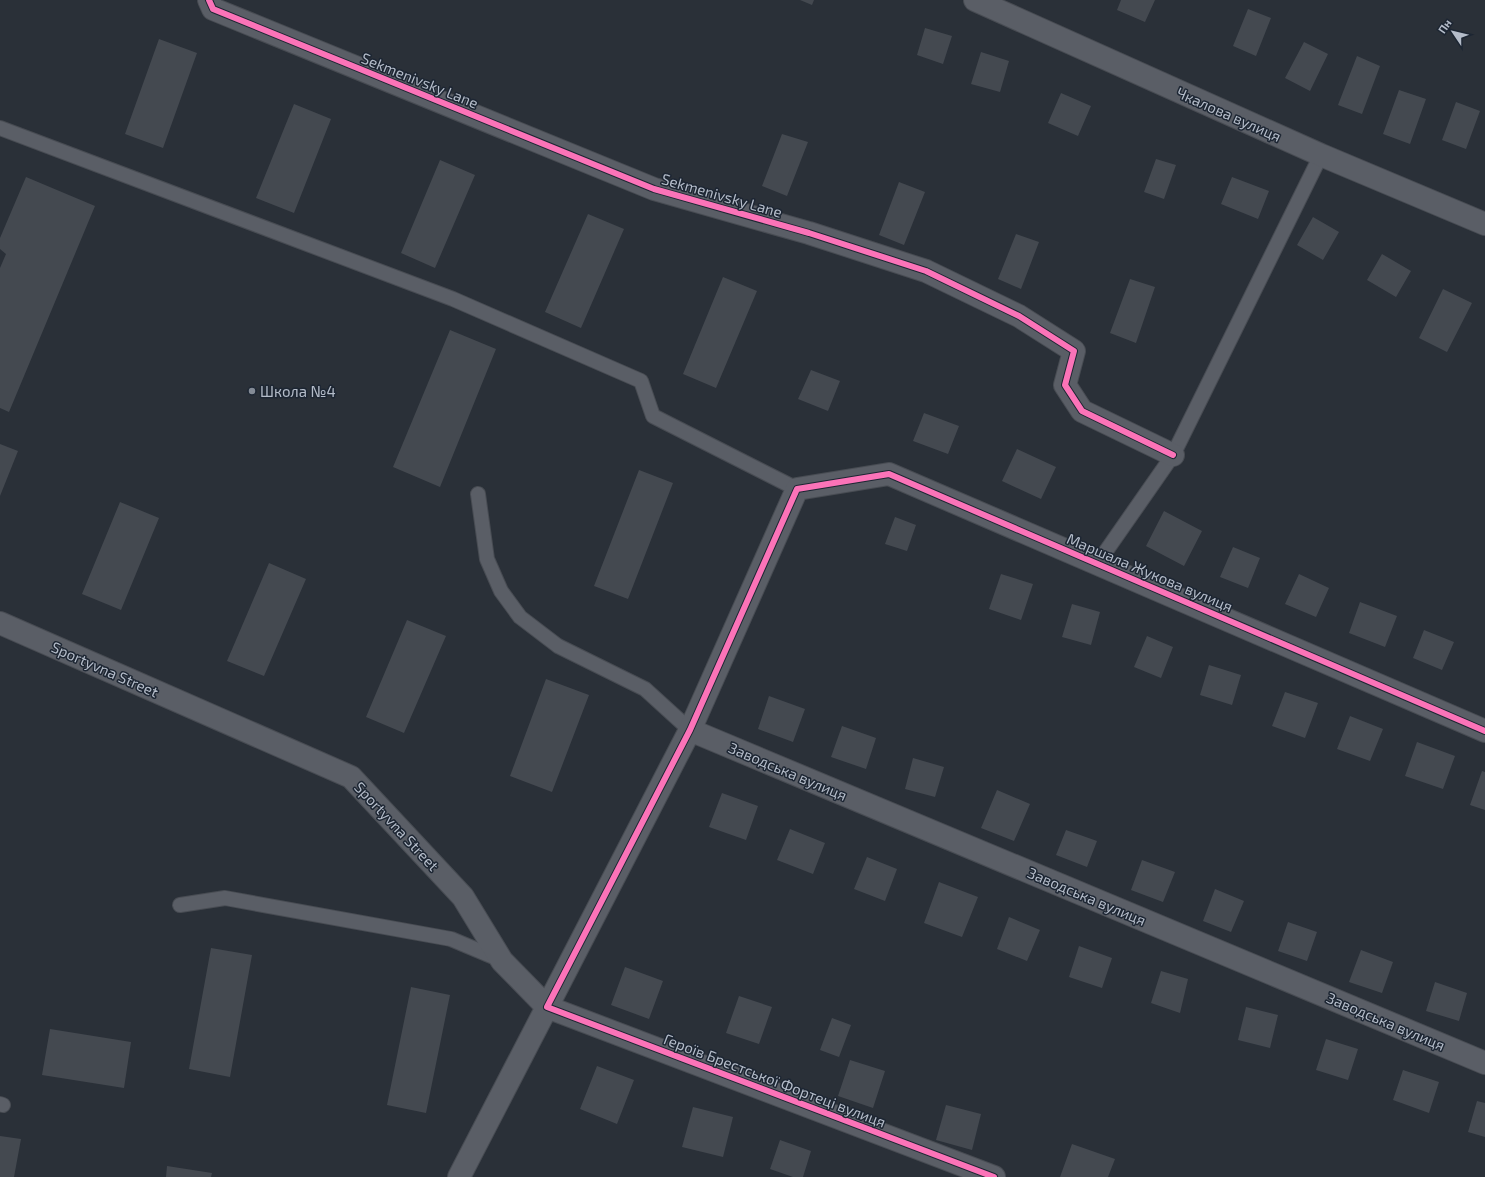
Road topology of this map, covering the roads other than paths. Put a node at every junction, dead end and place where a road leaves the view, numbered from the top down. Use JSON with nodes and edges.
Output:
{"nodes":[{"id":1,"x":209,"y":0,"type":"edge"},
{"id":2,"x":975,"y":0,"type":"edge"},
{"id":3,"x":0,"y":128,"type":"edge"},
{"id":4,"x":1321,"y":155,"type":"junction"},
{"id":5,"x":1485,"y":224,"type":"edge"},
{"id":6,"x":1173,"y":455,"type":"junction"},
{"id":7,"x":797,"y":488,"type":"junction"},
{"id":8,"x":478,"y":494,"type":"dead end"},
{"id":9,"x":1097,"y":564,"type":"junction"},
{"id":10,"x":0,"y":623,"type":"edge"},
{"id":11,"x":690,"y":730,"type":"junction"},
{"id":12,"x":1485,"y":731,"type":"edge"},
{"id":13,"x":180,"y":905,"type":"dead end"},
{"id":14,"x":502,"y":961,"type":"junction"},
{"id":15,"x":547,"y":1007,"type":"junction"},
{"id":16,"x":1485,"y":1063,"type":"edge"},
{"id":17,"x":459,"y":1177,"type":"edge"},
{"id":18,"x":994,"y":1177,"type":"edge"}],
"edges":[{"from":1,"to":6,"type":"street","name":"Sekmenivsky Lane"},
{"from":2,"to":4,"type":"street","name":"Чкалова вулиця"},
{"from":3,"to":7,"type":"lane"},
{"from":4,"to":5,"type":"street","name":"Чкалова вулиця"},
{"from":4,"to":6,"type":"lane"},
{"from":6,"to":9,"type":"lane"},
{"from":7,"to":9,"type":"street","name":"Маршала Жукова вулиця"},
{"from":7,"to":11,"type":"street"},
{"from":8,"to":11,"type":"lane"},
{"from":9,"to":12,"type":"street","name":"Маршала Жукова вулиця"},
{"from":10,"to":14,"type":"street","name":"Sportyvna Street"},
{"from":11,"to":15,"type":"street"},
{"from":11,"to":16,"type":"street","name":"Заводська вулиця"},
{"from":13,"to":14,"type":"lane"},
{"from":14,"to":15,"type":"street","name":"Sportyvna Street"},
{"from":15,"to":17,"type":"street"},
{"from":15,"to":18,"type":"street","name":"Героїв Брестської Фортеці вулиця"}]}
